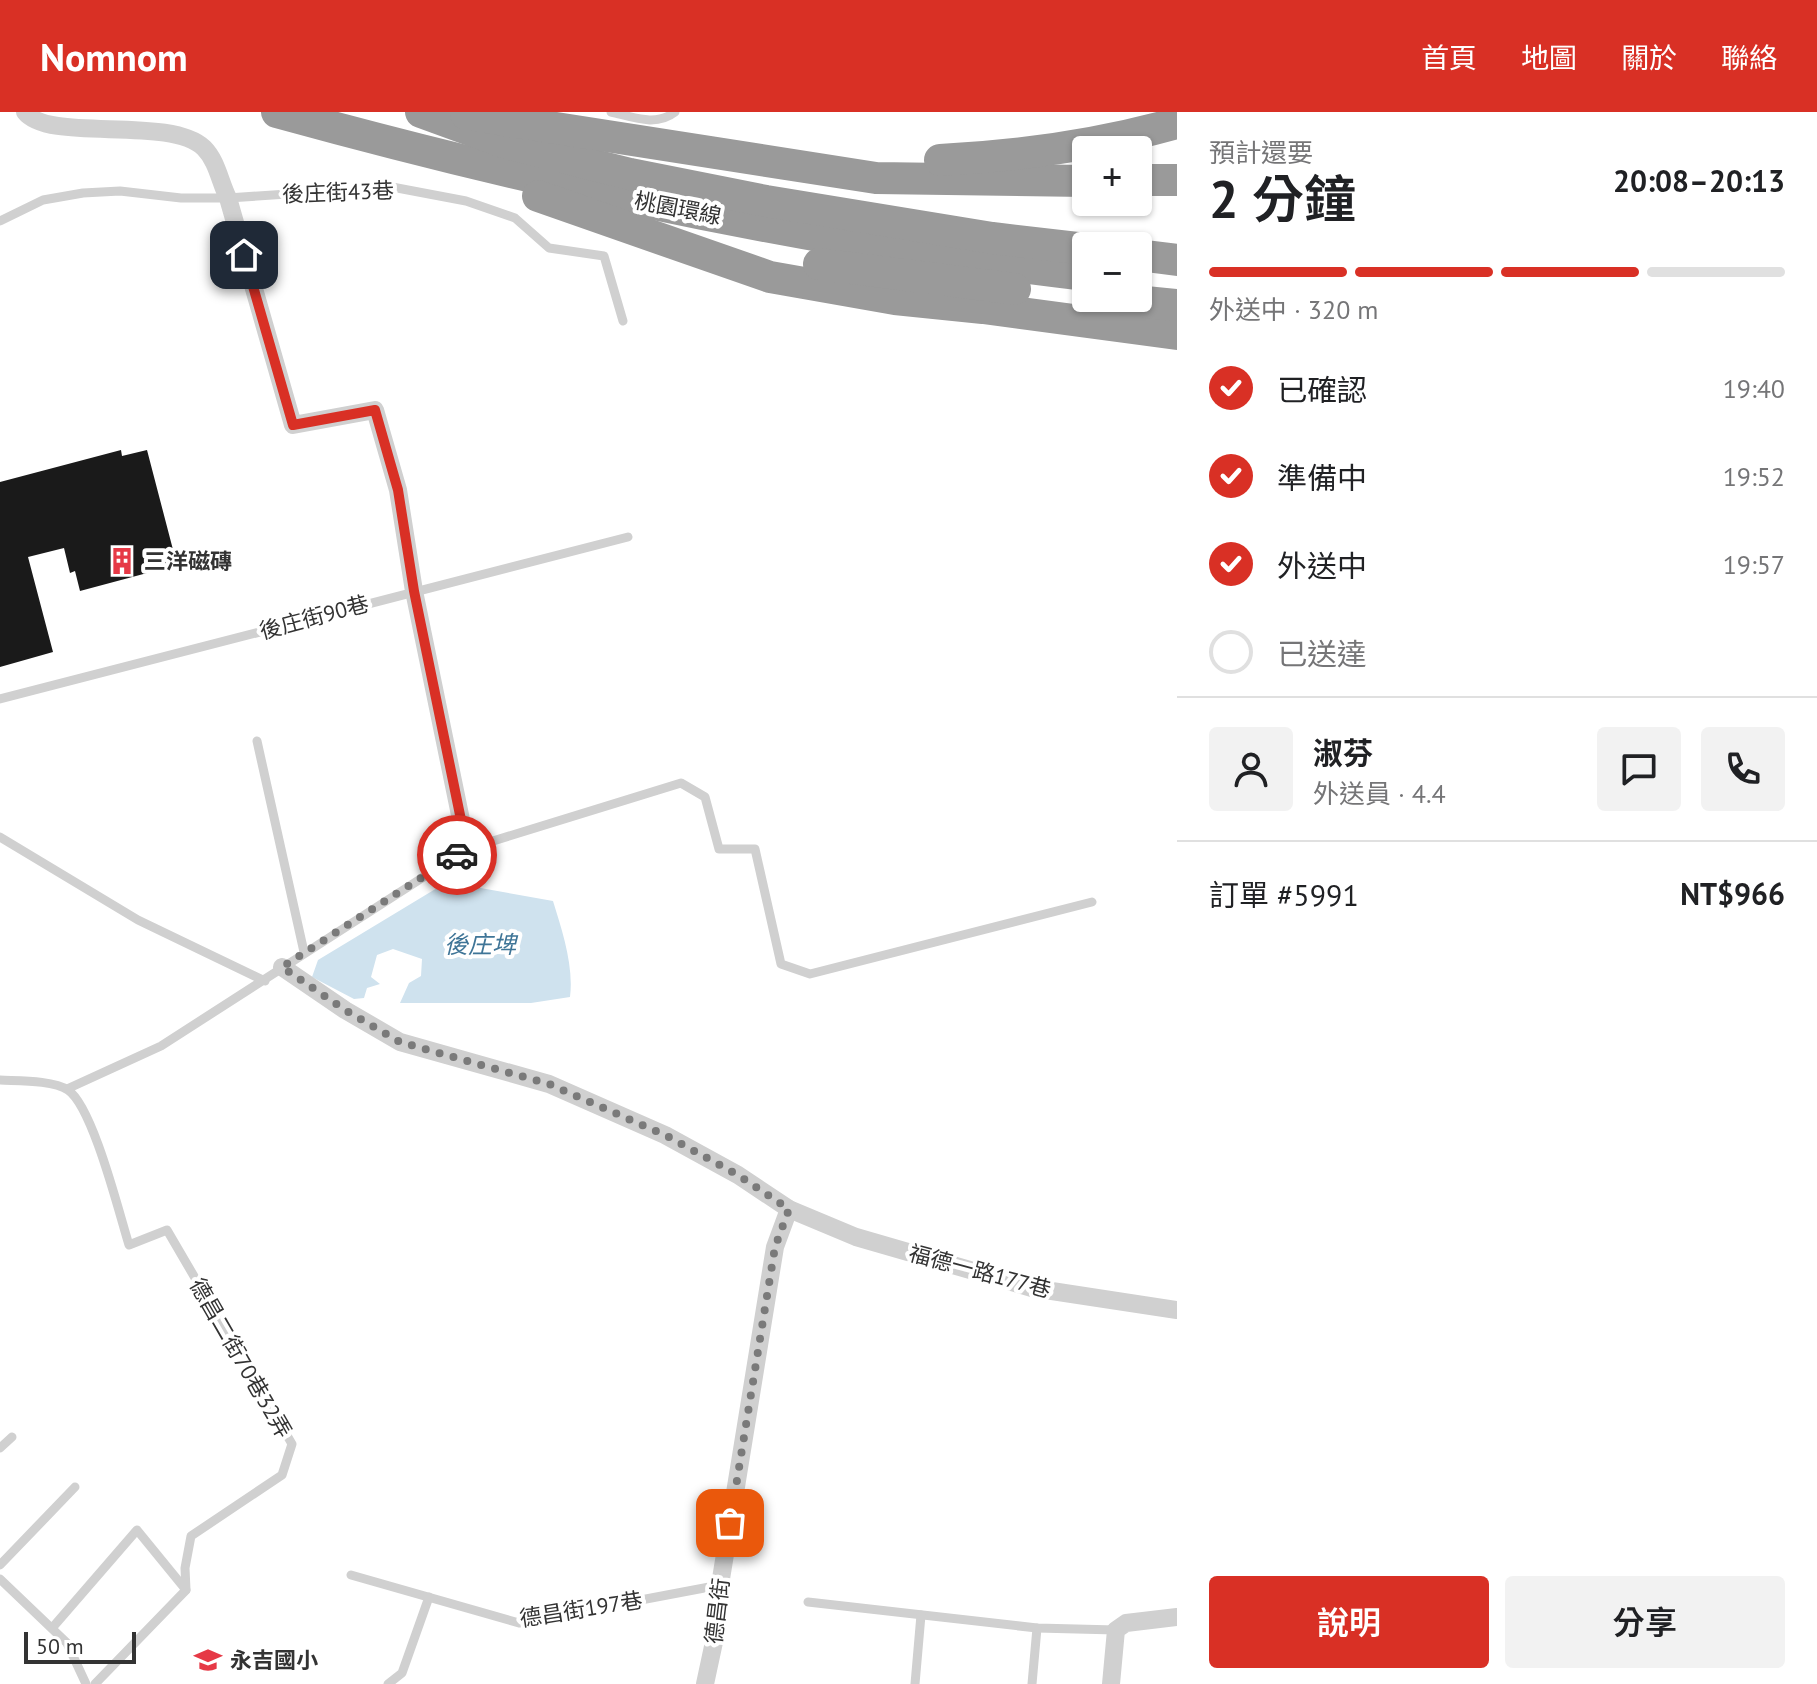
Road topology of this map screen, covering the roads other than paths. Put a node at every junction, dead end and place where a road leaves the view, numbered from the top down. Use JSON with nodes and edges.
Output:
{"nodes":[{"id":1,"x":25,"y":112,"type":"edge"},
{"id":2,"x":277,"y":112,"type":"edge"},
{"id":3,"x":421,"y":112,"type":"edge"},
{"id":4,"x":456,"y":112,"type":"edge"},
{"id":5,"x":611,"y":112,"type":"edge"},
{"id":6,"x":675,"y":112,"type":"edge"},
{"id":7,"x":1177,"y":123,"type":"edge"},
{"id":8,"x":710,"y":152,"type":"junction"},
{"id":9,"x":436,"y":156,"type":"junction"},
{"id":10,"x":1152,"y":180,"type":"edge"},
{"id":11,"x":1177,"y":180,"type":"edge"},
{"id":12,"x":1072,"y":181,"type":"edge"},
{"id":13,"x":228,"y":198,"type":"junction"},
{"id":14,"x":0,"y":221,"type":"edge"},
{"id":15,"x":620,"y":223,"type":"junction"},
{"id":16,"x":1072,"y":247,"type":"edge"},
{"id":17,"x":1152,"y":257,"type":"edge"},
{"id":18,"x":1177,"y":260,"type":"edge"},
{"id":19,"x":1072,"y":273,"type":"edge"},
{"id":20,"x":1152,"y":282,"type":"edge"},
{"id":21,"x":1177,"y":285,"type":"edge"},
{"id":22,"x":1072,"y":294,"type":"edge"},
{"id":23,"x":1152,"y":303,"type":"edge"},
{"id":24,"x":1177,"y":305,"type":"edge"},
{"id":25,"x":623,"y":321,"type":"dead end"},
{"id":26,"x":1177,"y":334,"type":"edge"},
{"id":27,"x":628,"y":537,"type":"dead end"},
{"id":28,"x":414,"y":591,"type":"junction"},
{"id":29,"x":0,"y":699,"type":"edge"},
{"id":30,"x":257,"y":741,"type":"dead end"},
{"id":31,"x":0,"y":837,"type":"edge"},
{"id":32,"x":467,"y":849,"type":"junction"},
{"id":33,"x":1092,"y":902,"type":"dead end"},
{"id":34,"x":304,"y":952,"type":"junction"},
{"id":35,"x":282,"y":967,"type":"junction"},
{"id":36,"x":265,"y":981,"type":"junction"},
{"id":37,"x":0,"y":1080,"type":"edge"},
{"id":38,"x":67,"y":1089,"type":"junction"},
{"id":39,"x":789,"y":1209,"type":"junction"},
{"id":40,"x":1177,"y":1310,"type":"edge"},
{"id":41,"x":12,"y":1437,"type":"dead end"},
{"id":42,"x":0,"y":1448,"type":"edge"},
{"id":43,"x":75,"y":1487,"type":"dead end"},
{"id":44,"x":0,"y":1565,"type":"edge"},
{"id":45,"x":351,"y":1575,"type":"dead end"},
{"id":46,"x":0,"y":1579,"type":"edge"},
{"id":47,"x":720,"y":1585,"type":"junction"},
{"id":48,"x":186,"y":1590,"type":"junction"},
{"id":49,"x":429,"y":1597,"type":"junction"},
{"id":50,"x":808,"y":1602,"type":"dead end"},
{"id":51,"x":921,"y":1615,"type":"junction"},
{"id":52,"x":1177,"y":1617,"type":"edge"},
{"id":53,"x":53,"y":1627,"type":"junction"},
{"id":54,"x":1037,"y":1628,"type":"junction"},
{"id":55,"x":1116,"y":1630,"type":"junction"},
{"id":56,"x":86,"y":1684,"type":"edge"},
{"id":57,"x":95,"y":1684,"type":"edge"},
{"id":58,"x":388,"y":1684,"type":"edge"},
{"id":59,"x":705,"y":1684,"type":"edge"},
{"id":60,"x":915,"y":1684,"type":"edge"},
{"id":61,"x":1032,"y":1684,"type":"edge"},
{"id":62,"x":1111,"y":1684,"type":"edge"}],
"edges":[{"from":1,"to":13,"type":"street"},
{"from":2,"to":9,"type":"highway","name":"桃園環線"},
{"from":3,"to":16,"type":"highway","name":"桃園環線"},
{"from":4,"to":8,"type":"highway"},
{"from":5,"to":6,"type":"lane"},
{"from":7,"to":8,"type":"highway"},
{"from":8,"to":12,"type":"highway"},
{"from":9,"to":15,"type":"highway"},
{"from":9,"to":19,"type":"highway","name":"桃園環線"},
{"from":10,"to":11,"type":"highway"},
{"from":13,"to":14,"type":"lane"},
{"from":13,"to":25,"type":"lane","name":"後庄街43巷"},
{"from":13,"to":28,"type":"street"},
{"from":15,"to":22,"type":"highway"},
{"from":15,"to":26,"type":"highway"},
{"from":17,"to":18,"type":"highway"},
{"from":20,"to":21,"type":"highway"},
{"from":23,"to":24,"type":"highway"},
{"from":27,"to":28,"type":"lane","name":"後庄街90巷"},
{"from":28,"to":29,"type":"lane","name":"後庄街90巷"},
{"from":28,"to":32,"type":"street"},
{"from":30,"to":34,"type":"lane"},
{"from":31,"to":36,"type":"lane"},
{"from":32,"to":33,"type":"lane"},
{"from":32,"to":34,"type":"lane"},
{"from":34,"to":35,"type":"lane"},
{"from":35,"to":36,"type":"lane"},
{"from":35,"to":39,"type":"street","name":"福德一路177巷"},
{"from":36,"to":38,"type":"lane"},
{"from":37,"to":38,"type":"lane"},
{"from":38,"to":48,"type":"lane","name":"德昌二街70巷32弄"},
{"from":39,"to":40,"type":"street","name":"福德一路177巷"},
{"from":39,"to":47,"type":"street","name":"德昌街"},
{"from":41,"to":42,"type":"lane"},
{"from":43,"to":44,"type":"lane"},
{"from":45,"to":49,"type":"lane","name":"德昌街197巷"},
{"from":46,"to":53,"type":"lane"},
{"from":47,"to":49,"type":"lane","name":"德昌街197巷"},
{"from":47,"to":59,"type":"street","name":"德昌街"},
{"from":48,"to":53,"type":"lane"},
{"from":48,"to":57,"type":"lane"},
{"from":49,"to":58,"type":"lane"},
{"from":50,"to":51,"type":"lane"},
{"from":51,"to":54,"type":"lane"},
{"from":51,"to":60,"type":"lane"},
{"from":52,"to":55,"type":"street"},
{"from":53,"to":56,"type":"lane"},
{"from":54,"to":55,"type":"lane"},
{"from":54,"to":61,"type":"lane"},
{"from":55,"to":62,"type":"street"}]}
